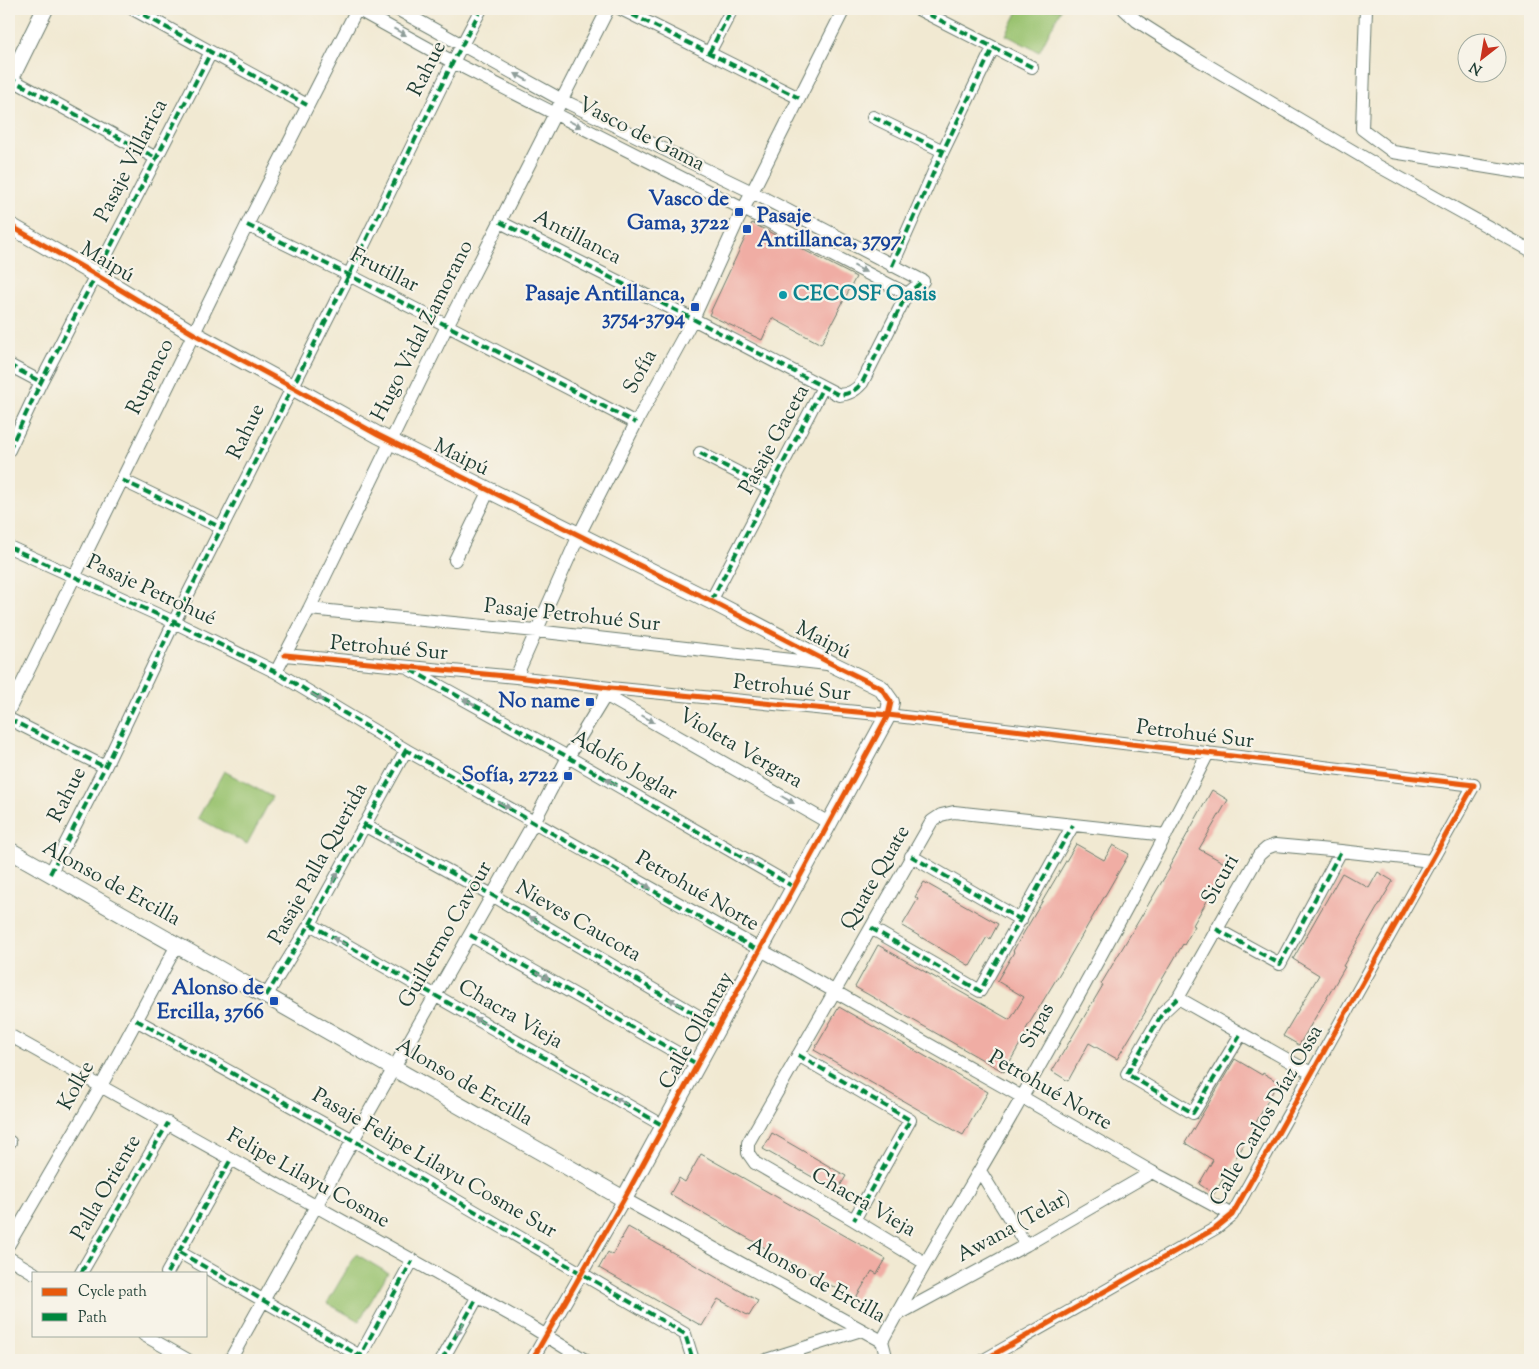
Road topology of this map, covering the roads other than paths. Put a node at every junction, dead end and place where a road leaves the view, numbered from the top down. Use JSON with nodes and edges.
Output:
{"nodes":[{"id":1,"x":44,"y":9,"type":"edge"},
{"id":2,"x":133,"y":9,"type":"edge"},
{"id":3,"x":357,"y":9,"type":"edge"},
{"id":4,"x":397,"y":9,"type":"edge"},
{"id":5,"x":481,"y":9,"type":"edge"},
{"id":6,"x":608,"y":9,"type":"edge"},
{"id":7,"x":621,"y":9,"type":"edge"},
{"id":8,"x":732,"y":9,"type":"edge"},
{"id":9,"x":844,"y":9,"type":"edge"},
{"id":10,"x":918,"y":9,"type":"edge"},
{"id":11,"x":1124,"y":9,"type":"edge"},
{"id":12,"x":1366,"y":9,"type":"edge"},
{"id":13,"x":463,"y":45,"type":"junction"},
{"id":14,"x":993,"y":48,"type":"junction"},
{"id":15,"x":211,"y":52,"type":"junction"},
{"id":16,"x":709,"y":53,"type":"junction"},
{"id":17,"x":454,"y":62,"type":"junction"},
{"id":18,"x":1032,"y":67,"type":"dead end"},
{"id":19,"x":9,"y":80,"type":"edge"},
{"id":20,"x":799,"y":98,"type":"junction"},
{"id":21,"x":562,"y":100,"type":"junction"},
{"id":22,"x":307,"y":106,"type":"junction"},
{"id":23,"x":555,"y":114,"type":"junction"},
{"id":24,"x":873,"y":117,"type":"dead end"},
{"id":25,"x":943,"y":151,"type":"junction"},
{"id":26,"x":1393,"y":152,"type":"junction"},
{"id":27,"x":156,"y":158,"type":"junction"},
{"id":28,"x":1386,"y":171,"type":"junction"},
{"id":29,"x":1530,"y":174,"type":"edge"},
{"id":30,"x":752,"y":192,"type":"junction"},
{"id":31,"x":744,"y":209,"type":"junction"},
{"id":32,"x":500,"y":222,"type":"junction"},
{"id":33,"x":9,"y":225,"type":"edge"},
{"id":34,"x":247,"y":225,"type":"junction"},
{"id":35,"x":1530,"y":250,"type":"edge"},
{"id":36,"x":892,"y":266,"type":"junction"},
{"id":37,"x":96,"y":275,"type":"junction"},
{"id":38,"x":349,"y":275,"type":"junction"},
{"id":39,"x":923,"y":281,"type":"joint"},
{"id":40,"x":907,"y":294,"type":"junction"},
{"id":41,"x":693,"y":319,"type":"junction"},
{"id":42,"x":447,"y":326,"type":"junction"},
{"id":43,"x":194,"y":334,"type":"junction"},
{"id":44,"x":9,"y":364,"type":"edge"},
{"id":45,"x":41,"y":382,"type":"junction"},
{"id":46,"x":292,"y":387,"type":"junction"},
{"id":47,"x":823,"y":387,"type":"junction"},
{"id":48,"x":636,"y":423,"type":"junction"},
{"id":49,"x":13,"y":433,"type":"edge"},
{"id":50,"x":390,"y":441,"type":"junction"},
{"id":51,"x":9,"y":450,"type":"edge"},
{"id":52,"x":700,"y":453,"type":"dead end"},
{"id":53,"x":122,"y":480,"type":"junction"},
{"id":54,"x":770,"y":489,"type":"junction"},
{"id":55,"x":489,"y":490,"type":"junction"},
{"id":56,"x":222,"y":528,"type":"junction"},
{"id":57,"x":579,"y":535,"type":"junction"},
{"id":58,"x":9,"y":547,"type":"edge"},
{"id":59,"x":455,"y":560,"type":"dead end"},
{"id":60,"x":74,"y":577,"type":"junction"},
{"id":61,"x":711,"y":601,"type":"junction"},
{"id":62,"x":309,"y":609,"type":"junction"},
{"id":63,"x":174,"y":622,"type":"junction"},
{"id":64,"x":536,"y":631,"type":"junction"},
{"id":65,"x":285,"y":655,"type":"junction"},
{"id":66,"x":832,"y":664,"type":"junction"},
{"id":67,"x":406,"y":667,"type":"junction"},
{"id":68,"x":276,"y":672,"type":"junction"},
{"id":69,"x":516,"y":677,"type":"junction"},
{"id":70,"x":608,"y":691,"type":"junction"},
{"id":71,"x":9,"y":710,"type":"edge"},
{"id":72,"x":888,"y":715,"type":"junction"},
{"id":73,"x":9,"y":719,"type":"edge"},
{"id":74,"x":406,"y":750,"type":"junction"},
{"id":75,"x":1208,"y":753,"type":"junction"},
{"id":76,"x":568,"y":757,"type":"junction"},
{"id":77,"x":105,"y":767,"type":"junction"},
{"id":78,"x":1474,"y":785,"type":"joint"},
{"id":79,"x":534,"y":822,"type":"junction"},
{"id":80,"x":829,"y":823,"type":"junction"},
{"id":81,"x":364,"y":825,"type":"junction"},
{"id":82,"x":1073,"y":825,"type":"junction"},
{"id":83,"x":1166,"y":835,"type":"junction"},
{"id":84,"x":9,"y":850,"type":"edge"},
{"id":85,"x":1342,"y":850,"type":"junction"},
{"id":86,"x":911,"y":856,"type":"junction"},
{"id":87,"x":1431,"y":861,"type":"junction"},
{"id":88,"x":50,"y":874,"type":"junction"},
{"id":89,"x":794,"y":887,"type":"junction"},
{"id":90,"x":492,"y":895,"type":"junction"},
{"id":91,"x":1021,"y":920,"type":"junction"},
{"id":92,"x":310,"y":924,"type":"junction"},
{"id":93,"x":871,"y":928,"type":"junction"},
{"id":94,"x":1216,"y":929,"type":"junction"},
{"id":95,"x":470,"y":935,"type":"junction"},
{"id":96,"x":177,"y":945,"type":"junction"},
{"id":97,"x":759,"y":950,"type":"junction"},
{"id":98,"x":833,"y":992,"type":"junction"},
{"id":99,"x":435,"y":995,"type":"junction"},
{"id":100,"x":266,"y":996,"type":"junction"},
{"id":101,"x":1178,"y":998,"type":"junction"},
{"id":102,"x":136,"y":1020,"type":"junction"},
{"id":103,"x":717,"y":1027,"type":"junction"},
{"id":104,"x":1241,"y":1034,"type":"junction"},
{"id":105,"x":9,"y":1035,"type":"edge"},
{"id":106,"x":798,"y":1055,"type":"junction"},
{"id":107,"x":697,"y":1064,"type":"junction"},
{"id":108,"x":393,"y":1068,"type":"junction"},
{"id":109,"x":1311,"y":1073,"type":"junction"},
{"id":110,"x":101,"y":1086,"type":"junction"},
{"id":111,"x":1022,"y":1097,"type":"junction"},
{"id":112,"x":168,"y":1123,"type":"junction"},
{"id":113,"x":664,"y":1126,"type":"junction"},
{"id":114,"x":353,"y":1140,"type":"junction"},
{"id":115,"x":231,"y":1159,"type":"junction"},
{"id":116,"x":755,"y":1163,"type":"joint"},
{"id":117,"x":980,"y":1171,"type":"junction"},
{"id":118,"x":1152,"y":1172,"type":"junction"},
{"id":119,"x":624,"y":1199,"type":"junction"},
{"id":120,"x":315,"y":1207,"type":"junction"},
{"id":121,"x":1232,"y":1215,"type":"junction"},
{"id":122,"x":854,"y":1220,"type":"junction"},
{"id":123,"x":9,"y":1244,"type":"edge"},
{"id":124,"x":1026,"y":1245,"type":"junction"},
{"id":125,"x":179,"y":1252,"type":"junction"},
{"id":126,"x":9,"y":1258,"type":"edge"},
{"id":127,"x":412,"y":1261,"type":"junction"},
{"id":128,"x":925,"y":1263,"type":"junction"},
{"id":129,"x":32,"y":1272,"type":"edge"},
{"id":130,"x":82,"y":1272,"type":"edge"},
{"id":131,"x":168,"y":1272,"type":"edge"},
{"id":132,"x":581,"y":1272,"type":"junction"},
{"id":133,"x":478,"y":1298,"type":"junction"},
{"id":134,"x":263,"y":1300,"type":"junction"},
{"id":135,"x":896,"y":1316,"type":"junction"},
{"id":136,"x":861,"y":1330,"type":"junction"},
{"id":137,"x":146,"y":1336,"type":"edge"},
{"id":138,"x":545,"y":1336,"type":"junction"},
{"id":139,"x":882,"y":1342,"type":"junction"},
{"id":140,"x":188,"y":1360,"type":"edge"},
{"id":141,"x":230,"y":1360,"type":"edge"},
{"id":142,"x":442,"y":1360,"type":"edge"},
{"id":143,"x":532,"y":1360,"type":"edge"},
{"id":144,"x":585,"y":1360,"type":"edge"},
{"id":145,"x":693,"y":1360,"type":"edge"},
{"id":146,"x":766,"y":1360,"type":"edge"},
{"id":147,"x":887,"y":1360,"type":"edge"},
{"id":148,"x":984,"y":1360,"type":"edge"}],
"edges":[{"from":1,"to":19,"type":"street"},
{"from":2,"to":15,"type":"street"},
{"from":3,"to":17,"type":"street","name":"Vasco de Gama","one_way":true},
{"from":3,"to":22,"type":"street","name":"Rupanco"},
{"from":4,"to":13,"type":"street","name":"Vasco de Gama"},
{"from":5,"to":13,"type":"street","name":"Rahue"},
{"from":6,"to":21,"type":"street","name":"Hugo Vidal Zamorano"},
{"from":7,"to":16,"type":"street"},
{"from":8,"to":16,"type":"street"},
{"from":9,"to":20,"type":"street","name":"Sofía"},
{"from":10,"to":14,"type":"street"},
{"from":11,"to":28,"type":"street"},
{"from":12,"to":26,"type":"street"},
{"from":13,"to":17,"type":"street","name":"Rahue"},
{"from":21,"to":13,"type":"street","name":"Vasco de Gama","one_way":true},
{"from":14,"to":18,"type":"street"},
{"from":14,"to":25,"type":"street"},
{"from":15,"to":22,"type":"street"},
{"from":15,"to":27,"type":"street","name":"Pasaje Villarica"},
{"from":16,"to":20,"type":"street"},
{"from":17,"to":23,"type":"street","name":"Vasco de Gama"},
{"from":17,"to":38,"type":"street","name":"Rahue"},
{"from":19,"to":27,"type":"street"},
{"from":20,"to":30,"type":"street","name":"Sofía"},
{"from":21,"to":23,"type":"street","name":"Hugo Vidal Zamorano"},
{"from":21,"to":30,"type":"street","name":"Vasco de Gama"},
{"from":22,"to":34,"type":"street","name":"Rupanco"},
{"from":23,"to":31,"type":"street","name":"Vasco de Gama","one_way":true},
{"from":23,"to":32,"type":"street","name":"Hugo Vidal Zamorano"},
{"from":24,"to":25,"type":"street"},
{"from":25,"to":36,"type":"street"},
{"from":26,"to":28,"type":"street"},
{"from":26,"to":29,"type":"street"},
{"from":27,"to":37,"type":"street","name":"Pasaje Villarica"},
{"from":28,"to":35,"type":"street"},
{"from":30,"to":31,"type":"street","name":"Sofía"},
{"from":30,"to":36,"type":"street","name":"Vasco de Gama"},
{"from":31,"to":40,"type":"street","name":"Vasco de Gama","one_way":true},
{"from":31,"to":41,"type":"street","name":"Sofía"},
{"from":32,"to":41,"type":"street","name":"Antillanca"},
{"from":32,"to":42,"type":"street","name":"Hugo Vidal Zamorano"},
{"from":33,"to":37,"type":"street","name":"Maipú"},
{"from":34,"to":38,"type":"street","name":"Frutillar"},
{"from":34,"to":43,"type":"street","name":"Rupanco"},
{"from":36,"to":39,"type":"street","name":"Vasco de Gama"},
{"from":37,"to":43,"type":"street","name":"Maipú"},
{"from":37,"to":45,"type":"street","name":"Pasaje Villarica"},
{"from":38,"to":42,"type":"street","name":"Frutillar"},
{"from":38,"to":46,"type":"street","name":"Rahue"},
{"from":39,"to":40,"type":"street","name":"Pasaje Gaceta"},
{"from":40,"to":47,"type":"street","name":"Pasaje Gaceta"},
{"from":41,"to":47,"type":"street","name":"Antillanca"},
{"from":41,"to":48,"type":"street","name":"Sofía"},
{"from":42,"to":48,"type":"street","name":"Frutillar"},
{"from":42,"to":50,"type":"street","name":"Hugo Vidal Zamorano"},
{"from":43,"to":46,"type":"street","name":"Maipú"},
{"from":43,"to":53,"type":"street","name":"Rupanco"},
{"from":44,"to":45,"type":"street"},
{"from":45,"to":49,"type":"street","name":"Pasaje Villarica"},
{"from":46,"to":50,"type":"street","name":"Maipú"},
{"from":46,"to":56,"type":"street","name":"Rahue"},
{"from":47,"to":54,"type":"street","name":"Pasaje Gaceta"},
{"from":48,"to":57,"type":"street","name":"Sofía"},
{"from":49,"to":51,"type":"street","name":"Pasaje Villarica"},
{"from":50,"to":55,"type":"street","name":"Maipú"},
{"from":50,"to":62,"type":"street","name":"Hugo Vidal Zamorano"},
{"from":52,"to":54,"type":"street"},
{"from":53,"to":56,"type":"street"},
{"from":53,"to":60,"type":"street","name":"Rupanco"},
{"from":54,"to":61,"type":"street","name":"Pasaje Gaceta"},
{"from":55,"to":57,"type":"street","name":"Maipú"},
{"from":55,"to":59,"type":"street"},
{"from":56,"to":63,"type":"street","name":"Rahue"},
{"from":57,"to":61,"type":"street","name":"Maipú"},
{"from":57,"to":64,"type":"street","name":"Sofía"},
{"from":58,"to":60,"type":"street","name":"Pasaje Petrohué"},
{"from":60,"to":63,"type":"street","name":"Pasaje Petrohué"},
{"from":60,"to":71,"type":"street","name":"Rupanco"},
{"from":61,"to":66,"type":"street","name":"Maipú"},
{"from":62,"to":64,"type":"street","name":"Pasaje Petrohué Sur"},
{"from":62,"to":65,"type":"street","name":"Hugo Vidal Zamorano"},
{"from":63,"to":68,"type":"street","name":"Pasaje Petrohué"},
{"from":63,"to":77,"type":"street","name":"Rahue"},
{"from":64,"to":66,"type":"street","name":"Pasaje Petrohué Sur"},
{"from":64,"to":69,"type":"street","name":"Sofía"},
{"from":65,"to":67,"type":"street","name":"Petrohué Sur"},
{"from":65,"to":68,"type":"street","name":"Hugo Vidal Zamorano"},
{"from":66,"to":72,"type":"street","name":"Maipú"},
{"from":67,"to":69,"type":"street","name":"Petrohué Sur"},
{"from":76,"to":67,"type":"street","name":"Adolfo Joglar","one_way":true},
{"from":68,"to":74,"type":"street","name":"Petrohué Norte","one_way":true},
{"from":69,"to":70,"type":"street","name":"Petrohué Sur"},
{"from":70,"to":72,"type":"street","name":"Petrohué Sur"},
{"from":70,"to":76,"type":"street","name":"Guillermo Cavour"},
{"from":70,"to":80,"type":"street","name":"Violeta Vergara","one_way":true},
{"from":72,"to":75,"type":"street","name":"Petrohué Sur"},
{"from":72,"to":80,"type":"street","name":"Calle Ollantay"},
{"from":73,"to":77,"type":"street"},
{"from":74,"to":79,"type":"street","name":"Petrohué Norte","one_way":true},
{"from":74,"to":81,"type":"street","name":"Pasaje Palla Querida"},
{"from":75,"to":78,"type":"street","name":"Petrohué Sur"},
{"from":75,"to":83,"type":"street","name":"Sipas"},
{"from":76,"to":79,"type":"street","name":"Guillermo Cavour"},
{"from":89,"to":76,"type":"street","name":"Adolfo Joglar","one_way":true},
{"from":77,"to":88,"type":"street","name":"Rahue"},
{"from":78,"to":87,"type":"street","name":"Calle Carlos Díaz Ossa"},
{"from":79,"to":90,"type":"street","name":"Guillermo Cavour"},
{"from":79,"to":97,"type":"street","name":"Petrohué Norte","one_way":true},
{"from":80,"to":89,"type":"street","name":"Calle Ollantay"},
{"from":90,"to":81,"type":"street","name":"Nieves Caucota","one_way":true},
{"from":92,"to":81,"type":"street","name":"Pasaje Palla Querida","one_way":true},
{"from":82,"to":83,"type":"street","name":"Quate Quate"},
{"from":82,"to":86,"type":"street","name":"Quate Quate"},
{"from":82,"to":91,"type":"street"},
{"from":83,"to":111,"type":"street","name":"Sipas"},
{"from":84,"to":88,"type":"street","name":"Alonso de Ercilla"},
{"from":85,"to":87,"type":"street","name":"Sicuri"},
{"from":85,"to":94,"type":"street","name":"Sicuri"},
{"from":85,"to":94,"type":"street"},
{"from":86,"to":91,"type":"street"},
{"from":86,"to":93,"type":"street","name":"Quate Quate"},
{"from":87,"to":109,"type":"street","name":"Calle Carlos Díaz Ossa"},
{"from":88,"to":96,"type":"street","name":"Alonso de Ercilla"},
{"from":89,"to":97,"type":"street","name":"Calle Ollantay"},
{"from":90,"to":95,"type":"street","name":"Guillermo Cavour"},
{"from":103,"to":90,"type":"street","name":"Nieves Caucota","one_way":true},
{"from":91,"to":93,"type":"street"},
{"from":99,"to":92,"type":"street","name":"Chacra Vieja","one_way":true},
{"from":92,"to":100,"type":"street","name":"Pasaje Palla Querida"},
{"from":93,"to":98,"type":"street","name":"Quate Quate"},
{"from":94,"to":101,"type":"street","name":"Sicuri"},
{"from":95,"to":99,"type":"street","name":"Guillermo Cavour"},
{"from":95,"to":107,"type":"street","one_way":true},
{"from":96,"to":100,"type":"street","name":"Alonso de Ercilla"},
{"from":96,"to":102,"type":"street","name":"Kolke"},
{"from":97,"to":98,"type":"street","name":"Petrohué Norte"},
{"from":97,"to":103,"type":"street","name":"Calle Ollantay"},
{"from":98,"to":106,"type":"street","name":"Quate Quate"},
{"from":98,"to":111,"type":"street","name":"Petrohué Norte"},
{"from":99,"to":108,"type":"street","name":"Guillermo Cavour"},
{"from":113,"to":99,"type":"street","name":"Chacra Vieja","one_way":true},
{"from":100,"to":108,"type":"street","name":"Alonso de Ercilla"},
{"from":101,"to":104,"type":"street"},
{"from":101,"to":104,"type":"street","name":"Sicuri"},
{"from":102,"to":110,"type":"street","name":"Kolke"},
{"from":102,"to":114,"type":"street","name":"Pasaje Felipe Lilayu Cosme Sur"},
{"from":103,"to":107,"type":"street","name":"Calle Ollantay"},
{"from":104,"to":109,"type":"street"},
{"from":105,"to":110,"type":"street","name":"Felipe Lilayu Cosme"},
{"from":106,"to":116,"type":"street","name":"Quate Quate"},
{"from":106,"to":122,"type":"street"},
{"from":107,"to":113,"type":"street","name":"Calle Ollantay"},
{"from":108,"to":114,"type":"street","name":"Guillermo Cavour"},
{"from":108,"to":119,"type":"street","name":"Alonso de Ercilla"},
{"from":109,"to":121,"type":"street","name":"Calle Carlos Díaz Ossa"},
{"from":110,"to":112,"type":"street","name":"Felipe Lilayu Cosme"},
{"from":110,"to":123,"type":"street","name":"Kolke"},
{"from":111,"to":117,"type":"street","name":"Sipas"},
{"from":111,"to":118,"type":"street","name":"Petrohué Norte"},
{"from":112,"to":115,"type":"street","name":"Felipe Lilayu Cosme"},
{"from":112,"to":130,"type":"street","name":"Palla Oriente"},
{"from":113,"to":119,"type":"street","name":"Calle Ollantay"},
{"from":114,"to":120,"type":"street","name":"Guillermo Cavour"},
{"from":114,"to":132,"type":"street","name":"Pasaje Felipe Lilayu Cosme Sur"},
{"from":115,"to":120,"type":"street","name":"Felipe Lilayu Cosme"},
{"from":115,"to":125,"type":"street"},
{"from":116,"to":122,"type":"street","name":"Chacra Vieja"},
{"from":117,"to":124,"type":"street"},
{"from":117,"to":128,"type":"street","name":"Sipas"},
{"from":118,"to":121,"type":"street","name":"Petrohué Norte"},
{"from":118,"to":124,"type":"street","name":"Awana (Telar)"},
{"from":119,"to":132,"type":"street","name":"Calle Ollantay"},
{"from":119,"to":136,"type":"street","name":"Alonso de Ercilla"},
{"from":120,"to":127,"type":"street","name":"Felipe Lilayu Cosme"},
{"from":120,"to":134,"type":"street","name":"Guillermo Cavour"},
{"from":121,"to":148,"type":"street","name":"Calle Carlos Díaz Ossa"},
{"from":122,"to":128,"type":"street","name":"Chacra Vieja"},
{"from":124,"to":135,"type":"street","name":"Awana (Telar)"},
{"from":125,"to":131,"type":"street"},
{"from":125,"to":134,"type":"street"},
{"from":126,"to":129,"type":"street"},
{"from":127,"to":133,"type":"street","name":"Felipe Lilayu Cosme"},
{"from":127,"to":134,"type":"street"},
{"from":128,"to":135,"type":"street","name":"Sipas"},
{"from":132,"to":138,"type":"street","name":"Calle Ollantay"},
{"from":132,"to":145,"type":"street","name":"Pasaje Felipe Lilayu Cosme Sur"},
{"from":133,"to":138,"type":"street","name":"Felipe Lilayu Cosme"},
{"from":133,"to":142,"type":"street","one_way":true},
{"from":134,"to":141,"type":"street","name":"Guillermo Cavour"},
{"from":135,"to":139,"type":"street","name":"Sipas"},
{"from":136,"to":139,"type":"street","name":"Alonso de Ercilla"},
{"from":136,"to":146,"type":"street"},
{"from":137,"to":140,"type":"street"},
{"from":138,"to":143,"type":"street","name":"Calle Ollantay"},
{"from":138,"to":144,"type":"street","name":"Felipe Lilayu Cosme"},
{"from":139,"to":147,"type":"street","name":"Alonso de Ercilla"}]}
